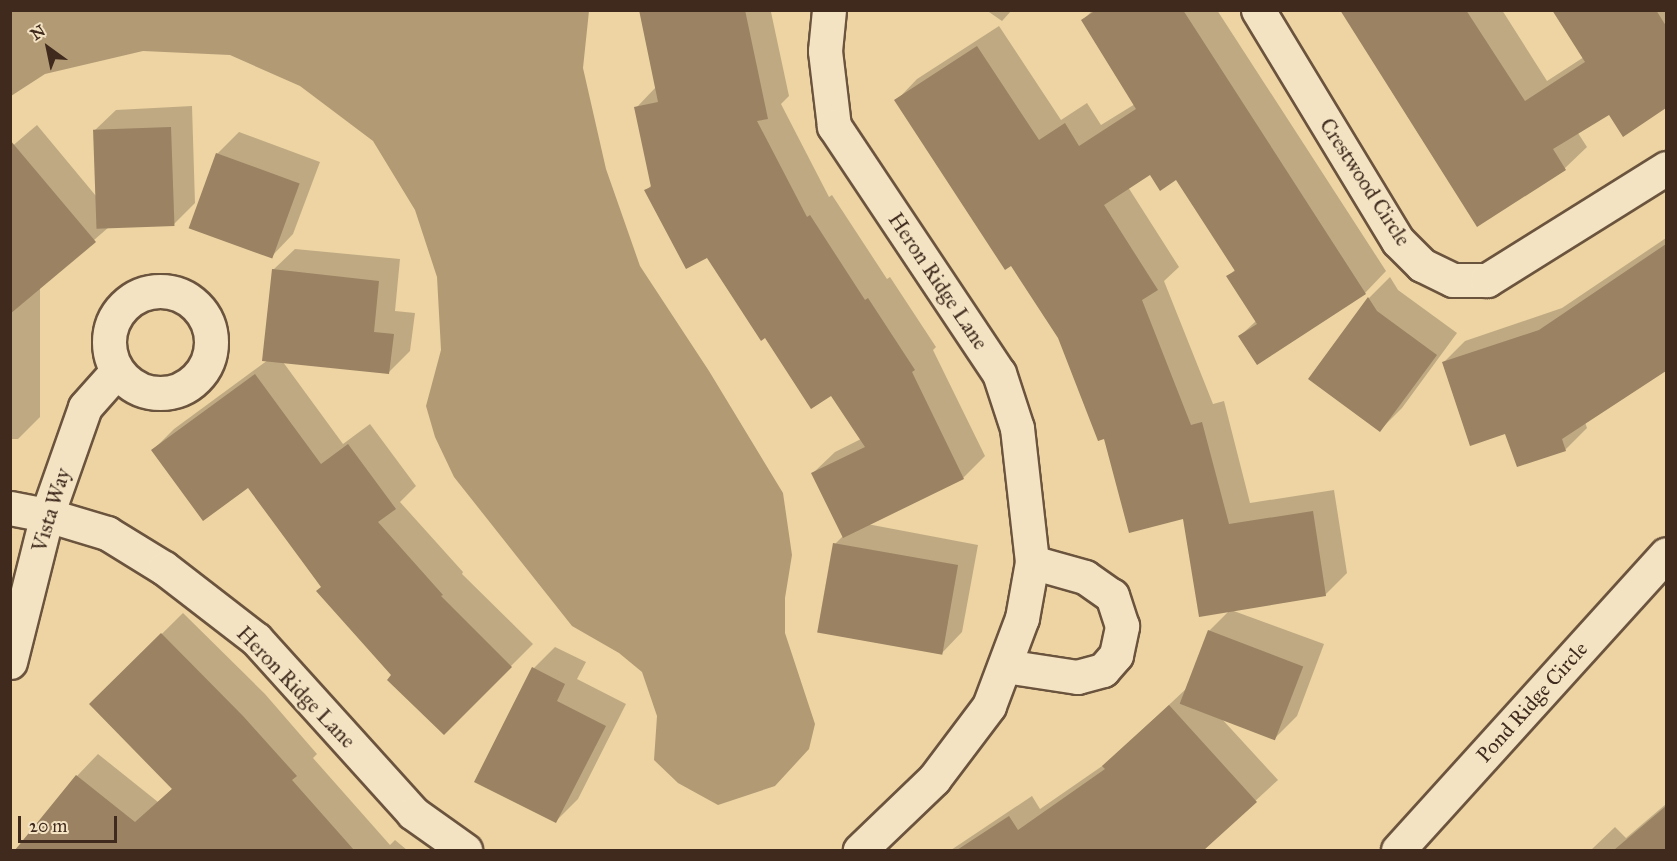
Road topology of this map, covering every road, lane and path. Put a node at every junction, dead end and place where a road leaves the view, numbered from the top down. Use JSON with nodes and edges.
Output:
{"nodes":[{"id":1,"x":829,"y":10,"type":"edge"},
{"id":2,"x":1258,"y":10,"type":"edge"},
{"id":3,"x":1666,"y":168,"type":"edge"},
{"id":4,"x":117,"y":371,"type":"dead end"},
{"id":5,"x":10,"y":508,"type":"edge"},
{"id":6,"x":47,"y":515,"type":"junction"},
{"id":7,"x":1666,"y":554,"type":"edge"},
{"id":8,"x":1032,"y":562,"type":"junction"},
{"id":9,"x":10,"y":662,"type":"edge"},
{"id":10,"x":1005,"y":666,"type":"junction"},
{"id":11,"x":465,"y":850,"type":"edge"},
{"id":12,"x":860,"y":850,"type":"edge"},
{"id":13,"x":1398,"y":850,"type":"edge"}],
"edges":[{"from":1,"to":8,"type":"street","name":"Heron Ridge Lane"},
{"from":2,"to":3,"type":"street","name":"Crestwood Circle"},
{"from":4,"to":6,"type":"street","name":"Vista Way"},
{"from":5,"to":6,"type":"street","name":"Heron Ridge Lane"},
{"from":6,"to":9,"type":"street","name":"Vista Way"},
{"from":6,"to":11,"type":"street","name":"Heron Ridge Lane"},
{"from":7,"to":13,"type":"street","name":"Pond Ridge Circle"},
{"from":8,"to":10,"type":"street","name":"Heron Ridge Lane"},
{"from":8,"to":10,"type":"street"},
{"from":10,"to":12,"type":"street","name":"Heron Ridge Lane"}]}
